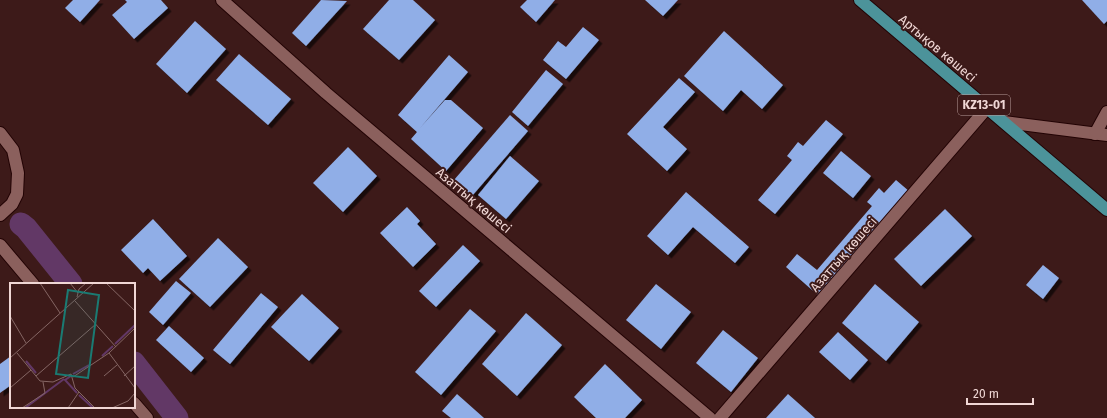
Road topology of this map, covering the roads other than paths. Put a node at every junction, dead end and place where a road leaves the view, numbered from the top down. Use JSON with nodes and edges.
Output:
{"nodes":[{"id":1,"x":222,"y":0,"type":"edge"},
{"id":2,"x":860,"y":0,"type":"edge"},
{"id":3,"x":987,"y":108,"type":"junction"},
{"id":4,"x":1107,"y":112,"type":"edge"},
{"id":5,"x":1004,"y":122,"type":"junction"},
{"id":6,"x":0,"y":133,"type":"edge"},
{"id":7,"x":1101,"y":134,"type":"edge"},
{"id":8,"x":1107,"y":210,"type":"edge"},
{"id":9,"x":0,"y":216,"type":"edge"},
{"id":10,"x":0,"y":245,"type":"edge"},
{"id":11,"x":32,"y":283,"type":"edge"},
{"id":12,"x":135,"y":404,"type":"edge"},
{"id":13,"x":147,"y":418,"type":"edge"},
{"id":14,"x":710,"y":418,"type":"edge"},
{"id":15,"x":720,"y":418,"type":"edge"}],
"edges":[{"from":1,"to":14,"type":"street","name":"Азаттық көшесі"},
{"from":2,"to":3,"type":"highway","name":"Артықов көшесі","number":"KZ13-01"},
{"from":3,"to":5,"type":"highway","name":"Артықов көшесі","number":"KZ13-01"},
{"from":3,"to":15,"type":"street","name":"Азаттық көшесі"},
{"from":4,"to":7,"type":"street"},
{"from":5,"to":7,"type":"street"},
{"from":5,"to":8,"type":"highway","name":"Артықов көшесі","number":"KZ13-01"},
{"from":6,"to":9,"type":"street"},
{"from":10,"to":11,"type":"street"},
{"from":12,"to":13,"type":"street"}]}
